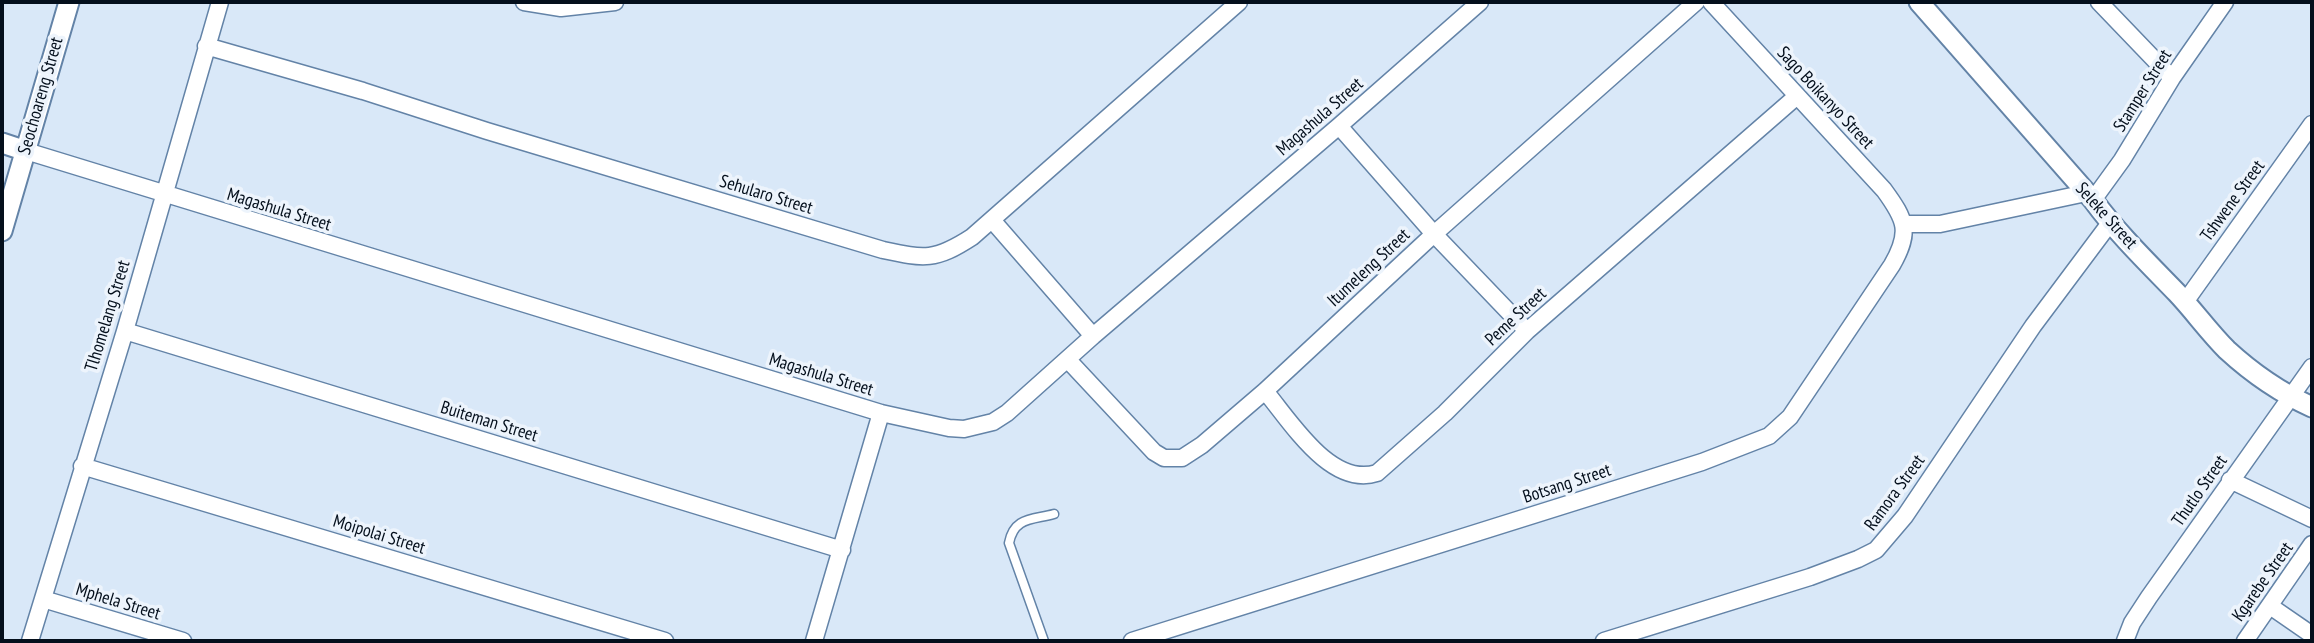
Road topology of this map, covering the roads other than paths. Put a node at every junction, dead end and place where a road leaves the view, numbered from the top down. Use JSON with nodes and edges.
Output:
{"nodes":[{"id":1,"x":69,"y":2,"type":"edge"},
{"id":2,"x":220,"y":2,"type":"edge"},
{"id":3,"x":524,"y":2,"type":"edge"},
{"id":4,"x":615,"y":2,"type":"edge"},
{"id":5,"x":1239,"y":2,"type":"edge"},
{"id":6,"x":1480,"y":2,"type":"edge"},
{"id":7,"x":1696,"y":2,"type":"edge"},
{"id":8,"x":1711,"y":2,"type":"edge"},
{"id":9,"x":1919,"y":2,"type":"edge"},
{"id":10,"x":2099,"y":2,"type":"edge"},
{"id":11,"x":2225,"y":2,"type":"edge"},
{"id":12,"x":206,"y":46,"type":"junction"},
{"id":13,"x":2172,"y":78,"type":"junction"},
{"id":14,"x":1797,"y":96,"type":"junction"},
{"id":15,"x":2312,"y":124,"type":"edge"},
{"id":16,"x":1339,"y":126,"type":"junction"},
{"id":17,"x":2,"y":144,"type":"edge"},
{"id":18,"x":26,"y":151,"type":"junction"},
{"id":19,"x":165,"y":195,"type":"junction"},
{"id":20,"x":2090,"y":197,"type":"junction"},
{"id":21,"x":992,"y":220,"type":"junction"},
{"id":22,"x":2110,"y":223,"type":"junction"},
{"id":23,"x":1905,"y":224,"type":"junction"},
{"id":24,"x":2,"y":231,"type":"edge"},
{"id":25,"x":1434,"y":234,"type":"junction"},
{"id":26,"x":2185,"y":302,"type":"junction"},
{"id":27,"x":125,"y":331,"type":"junction"},
{"id":28,"x":1527,"y":331,"type":"junction"},
{"id":29,"x":1093,"y":336,"type":"junction"},
{"id":30,"x":1068,"y":360,"type":"junction"},
{"id":31,"x":2312,"y":366,"type":"edge"},
{"id":32,"x":1265,"y":391,"type":"junction"},
{"id":33,"x":2292,"y":397,"type":"junction"},
{"id":34,"x":2312,"y":407,"type":"edge"},
{"id":35,"x":881,"y":413,"type":"junction"},
{"id":36,"x":82,"y":467,"type":"junction"},
{"id":37,"x":2230,"y":480,"type":"junction"},
{"id":38,"x":1054,"y":514,"type":"dead end"},
{"id":39,"x":2312,"y":519,"type":"edge"},
{"id":40,"x":2312,"y":544,"type":"edge"},
{"id":41,"x":842,"y":550,"type":"junction"},
{"id":42,"x":43,"y":599,"type":"junction"},
{"id":43,"x":2270,"y":606,"type":"junction"},
{"id":44,"x":2312,"y":635,"type":"edge"},
{"id":45,"x":30,"y":641,"type":"edge"},
{"id":46,"x":183,"y":641,"type":"edge"},
{"id":47,"x":665,"y":641,"type":"edge"},
{"id":48,"x":814,"y":641,"type":"edge"},
{"id":49,"x":1044,"y":641,"type":"edge"},
{"id":50,"x":1132,"y":641,"type":"edge"},
{"id":51,"x":1604,"y":641,"type":"edge"},
{"id":52,"x":2125,"y":641,"type":"edge"},
{"id":53,"x":2245,"y":641,"type":"edge"}],
"edges":[{"from":1,"to":18,"type":"street","name":"Seochoareng Street"},
{"from":2,"to":12,"type":"street","name":"Tlhomelang Street"},
{"from":3,"to":4,"type":"street"},
{"from":5,"to":21,"type":"street","name":"Sehularo Street"},
{"from":6,"to":16,"type":"street","name":"Magashula Street"},
{"from":7,"to":25,"type":"street","name":"Itumeleng Street"},
{"from":8,"to":14,"type":"street","name":"Sago Boikanyo Street"},
{"from":9,"to":20,"type":"street","name":"Seleke Street"},
{"from":10,"to":13,"type":"street"},
{"from":11,"to":13,"type":"street","name":"Stamper Street"},
{"from":12,"to":19,"type":"street","name":"Tlhomelang Street"},
{"from":12,"to":21,"type":"street","name":"Sehularo Street"},
{"from":13,"to":20,"type":"street","name":"Stamper Street"},
{"from":14,"to":23,"type":"street","name":"Sago Boikanyo Street"},
{"from":14,"to":28,"type":"street","name":"Peme Street"},
{"from":15,"to":26,"type":"street","name":"Tshwene Street"},
{"from":16,"to":25,"type":"street"},
{"from":16,"to":29,"type":"street","name":"Magashula Street"},
{"from":17,"to":18,"type":"street"},
{"from":18,"to":19,"type":"street","name":"Magashula Street"},
{"from":18,"to":24,"type":"street","name":"Seochoareng Street"},
{"from":19,"to":27,"type":"street","name":"Tlhomelang Street"},
{"from":19,"to":35,"type":"street","name":"Magashula Street"},
{"from":20,"to":22,"type":"street","name":"Seleke Street"},
{"from":20,"to":23,"type":"street"},
{"from":21,"to":29,"type":"street"},
{"from":22,"to":26,"type":"street","name":"Seleke Street"},
{"from":22,"to":51,"type":"street","name":"Ramora Street"},
{"from":23,"to":50,"type":"street","name":"Botsang Street"},
{"from":25,"to":28,"type":"street"},
{"from":25,"to":32,"type":"street","name":"Itumeleng Street"},
{"from":26,"to":33,"type":"street","name":"Seleke Street"},
{"from":27,"to":36,"type":"street","name":"Tlhomelang Street"},
{"from":27,"to":41,"type":"street","name":"Buiteman Street"},
{"from":28,"to":32,"type":"street","name":"Peme Street"},
{"from":29,"to":30,"type":"street","name":"Magashula Street"},
{"from":30,"to":32,"type":"street","name":"Itumeleng Street"},
{"from":30,"to":35,"type":"street","name":"Magashula Street"},
{"from":31,"to":33,"type":"street","name":"Thutlo Street"},
{"from":33,"to":34,"type":"street","name":"Seleke Street"},
{"from":33,"to":37,"type":"street","name":"Thutlo Street"},
{"from":35,"to":41,"type":"street"},
{"from":36,"to":42,"type":"street","name":"Tlhomelang Street"},
{"from":36,"to":47,"type":"street","name":"Moipolai Street"},
{"from":37,"to":39,"type":"street"},
{"from":37,"to":52,"type":"street","name":"Thutlo Street"},
{"from":38,"to":49,"type":"lane"},
{"from":40,"to":43,"type":"street","name":"Kgarebe Street"},
{"from":41,"to":48,"type":"street"},
{"from":42,"to":45,"type":"street","name":"Tlhomelang Street"},
{"from":42,"to":46,"type":"street","name":"Mphela Street"},
{"from":43,"to":44,"type":"street"},
{"from":43,"to":53,"type":"street","name":"Kgarebe Street"}]}
